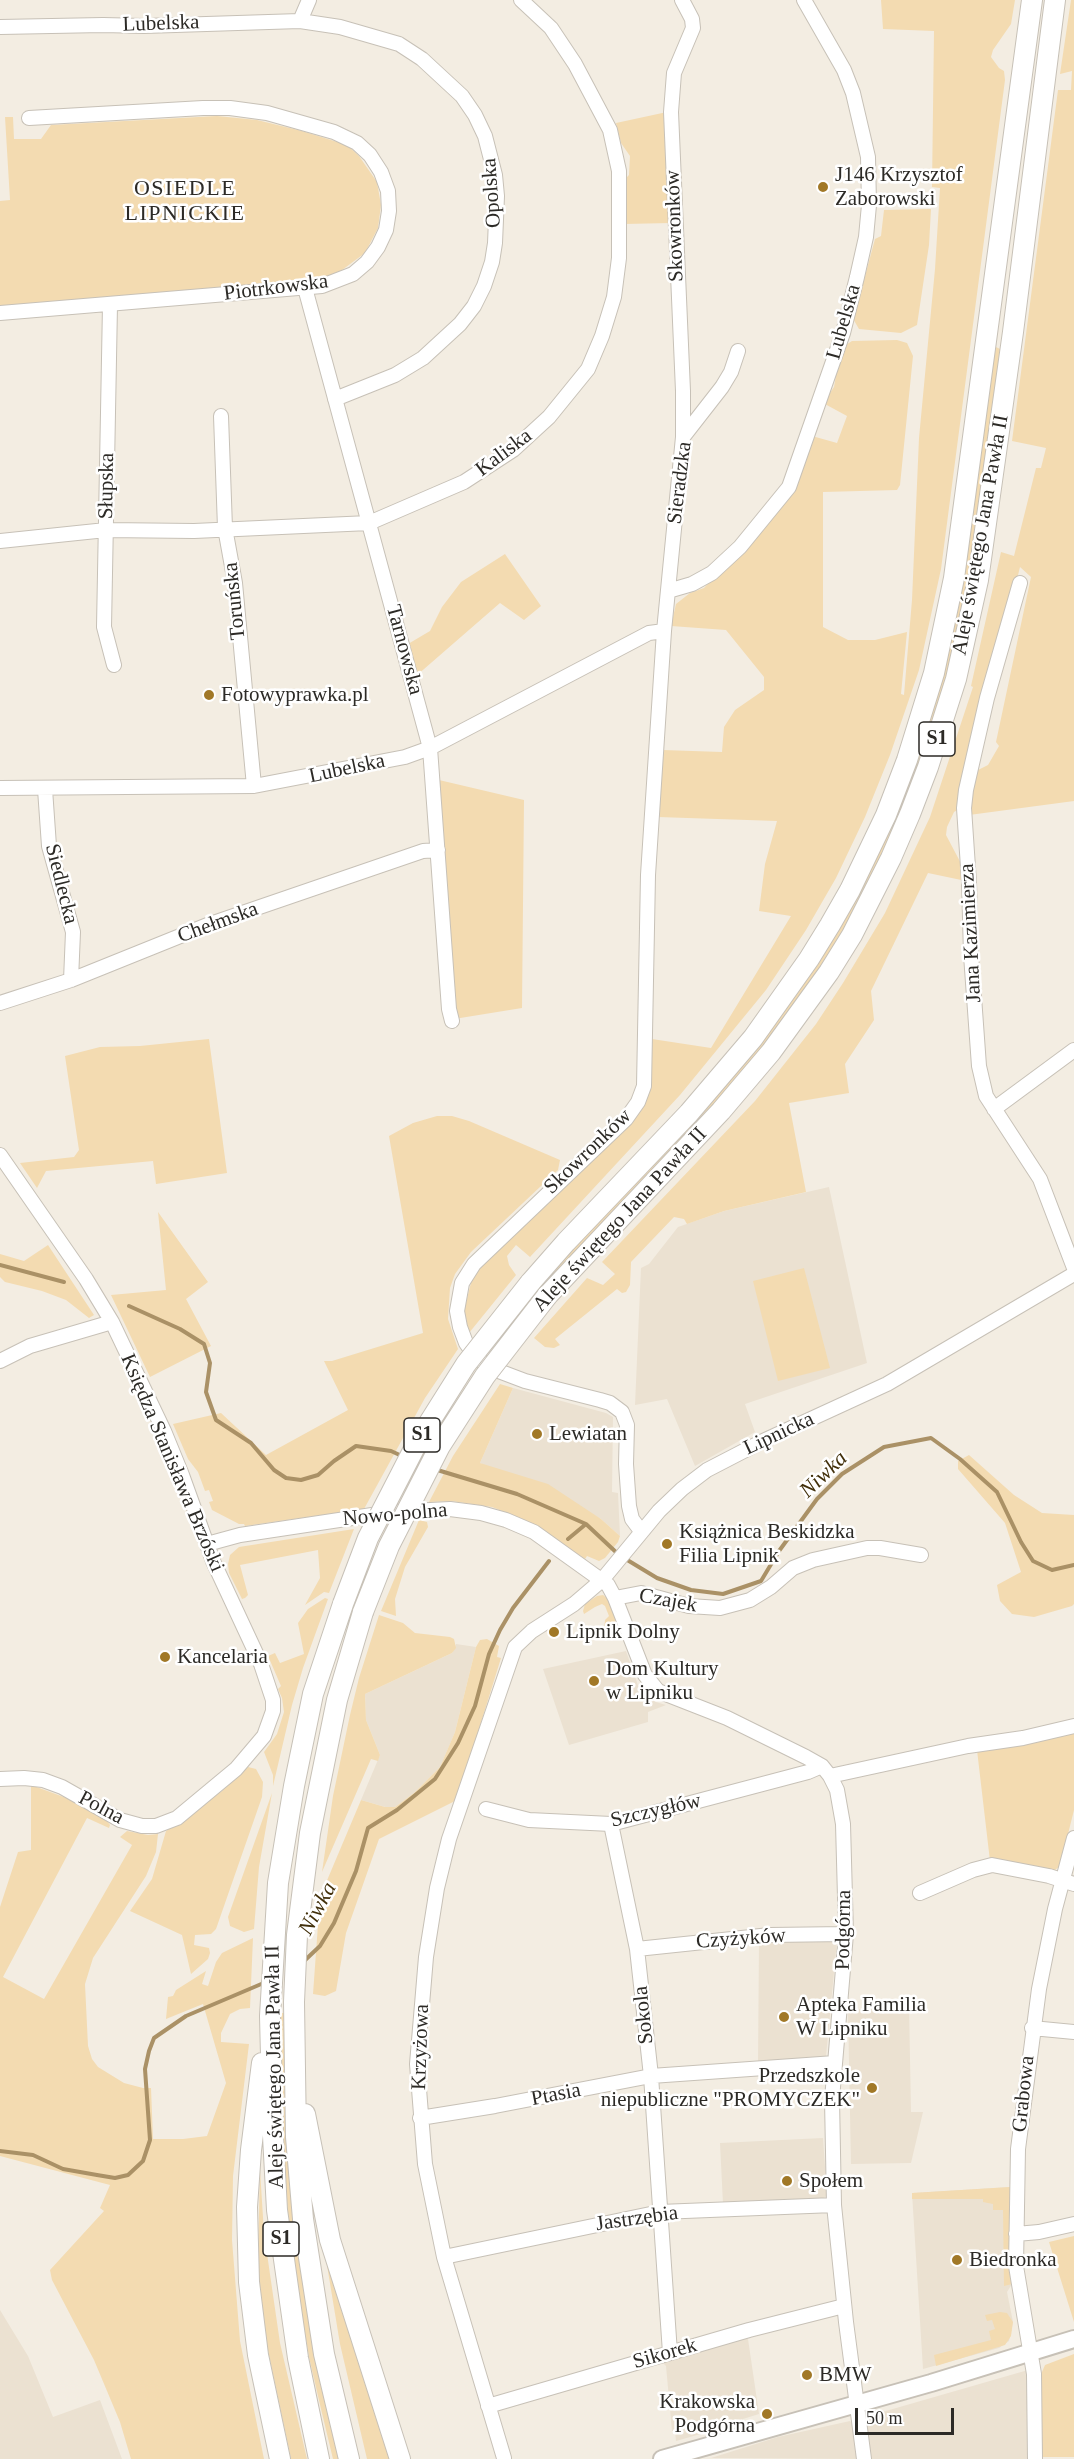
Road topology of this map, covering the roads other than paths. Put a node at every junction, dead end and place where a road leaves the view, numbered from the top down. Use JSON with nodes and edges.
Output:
{"nodes":[{"id":1,"x":309,"y":0,"type":"edge"},
{"id":2,"x":521,"y":0,"type":"edge"},
{"id":3,"x":682,"y":0,"type":"edge"},
{"id":4,"x":804,"y":0,"type":"edge"},
{"id":5,"x":1032,"y":0,"type":"edge"},
{"id":6,"x":1054,"y":0,"type":"edge"},
{"id":7,"x":300,"y":21,"type":"junction"},
{"id":8,"x":0,"y":27,"type":"edge"},
{"id":9,"x":29,"y":118,"type":"dead end"},
{"id":10,"x":305,"y":288,"type":"junction"},
{"id":11,"x":110,"y":304,"type":"junction"},
{"id":12,"x":0,"y":314,"type":"edge"},
{"id":13,"x":738,"y":351,"type":"dead end"},
{"id":14,"x":335,"y":399,"type":"junction"},
{"id":15,"x":221,"y":416,"type":"dead end"},
{"id":16,"x":682,"y":437,"type":"junction"},
{"id":17,"x":369,"y":523,"type":"junction"},
{"id":18,"x":225,"y":528,"type":"junction"},
{"id":19,"x":106,"y":531,"type":"junction"},
{"id":20,"x":0,"y":541,"type":"edge"},
{"id":21,"x":1020,"y":583,"type":"dead end"},
{"id":22,"x":668,"y":591,"type":"junction"},
{"id":23,"x":664,"y":631,"type":"junction"},
{"id":24,"x":114,"y":665,"type":"dead end"},
{"id":25,"x":430,"y":748,"type":"junction"},
{"id":26,"x":254,"y":786,"type":"junction"},
{"id":27,"x":0,"y":788,"type":"edge"},
{"id":28,"x":45,"y":789,"type":"junction"},
{"id":29,"x":438,"y":850,"type":"junction"},
{"id":30,"x":70,"y":980,"type":"junction"},
{"id":31,"x":0,"y":1003,"type":"edge"},
{"id":32,"x":452,"y":1021,"type":"dead end"},
{"id":33,"x":1074,"y":1050,"type":"edge"},
{"id":34,"x":994,"y":1109,"type":"junction"},
{"id":35,"x":0,"y":1155,"type":"edge"},
{"id":36,"x":1074,"y":1268,"type":"edge"},
{"id":37,"x":1074,"y":1274,"type":"edge"},
{"id":38,"x":112,"y":1322,"type":"junction"},
{"id":39,"x":0,"y":1361,"type":"edge"},
{"id":40,"x":641,"y":1531,"type":"junction"},
{"id":41,"x":207,"y":1544,"type":"junction"},
{"id":42,"x":921,"y":1555,"type":"dead end"},
{"id":43,"x":602,"y":1580,"type":"junction"},
{"id":44,"x":615,"y":1599,"type":"junction"},
{"id":45,"x":521,"y":1641,"type":"joint"},
{"id":46,"x":270,"y":1724,"type":"joint"},
{"id":47,"x":1074,"y":1726,"type":"edge"},
{"id":48,"x":826,"y":1771,"type":"junction"},
{"id":49,"x":0,"y":1779,"type":"edge"},
{"id":50,"x":486,"y":1809,"type":"dead end"},
{"id":51,"x":611,"y":1824,"type":"junction"},
{"id":52,"x":1074,"y":1838,"type":"edge"},
{"id":53,"x":1068,"y":1882,"type":"edge"},
{"id":54,"x":920,"y":1893,"type":"dead end"},
{"id":55,"x":846,"y":1934,"type":"junction"},
{"id":56,"x":637,"y":1949,"type":"junction"},
{"id":57,"x":270,"y":2008,"type":"junction"},
{"id":58,"x":1032,"y":2028,"type":"junction"},
{"id":59,"x":1074,"y":2032,"type":"edge"},
{"id":60,"x":293,"y":2046,"type":"junction"},
{"id":61,"x":835,"y":2063,"type":"junction"},
{"id":62,"x":651,"y":2076,"type":"junction"},
{"id":63,"x":420,"y":2118,"type":"junction"},
{"id":64,"x":834,"y":2205,"type":"junction"},
{"id":65,"x":660,"y":2212,"type":"junction"},
{"id":66,"x":1074,"y":2224,"type":"edge"},
{"id":67,"x":1016,"y":2234,"type":"junction"},
{"id":68,"x":444,"y":2258,"type":"junction"},
{"id":69,"x":844,"y":2306,"type":"junction"},
{"id":70,"x":1074,"y":2339,"type":"edge"},
{"id":71,"x":670,"y":2353,"type":"junction"},
{"id":72,"x":1029,"y":2354,"type":"junction"},
{"id":73,"x":856,"y":2404,"type":"junction"},
{"id":74,"x":488,"y":2406,"type":"junction"},
{"id":75,"x":696,"y":2449,"type":"junction"},
{"id":76,"x":504,"y":2458,"type":"edge"},
{"id":77,"x":280,"y":2459,"type":"edge"},
{"id":78,"x":320,"y":2459,"type":"edge"},
{"id":79,"x":349,"y":2459,"type":"edge"},
{"id":80,"x":400,"y":2459,"type":"edge"},
{"id":81,"x":662,"y":2459,"type":"edge"},
{"id":82,"x":674,"y":2459,"type":"edge"},
{"id":83,"x":864,"y":2459,"type":"edge"},
{"id":84,"x":1035,"y":2459,"type":"edge"}],
"edges":[{"from":1,"to":7,"type":"street"},
{"from":2,"to":17,"type":"street","name":"Kaliska"},
{"from":3,"to":16,"type":"street","name":"Skowronków"},
{"from":4,"to":22,"type":"street","name":"Lubelska"},
{"from":5,"to":57,"type":"highway","name":"Aleje świętego Jana Pawła II","number":"S1","bridge":true},
{"from":6,"to":60,"type":"highway","name":"Aleje świętego Jana Pawła II","number":"S1","bridge":true},
{"from":7,"to":8,"type":"street","name":"Lubelska"},
{"from":7,"to":14,"type":"street","name":"Opolska"},
{"from":9,"to":10,"type":"street","name":"Piotrkowska"},
{"from":10,"to":11,"type":"street","name":"Piotrkowska"},
{"from":10,"to":14,"type":"street","name":"Tarnowska"},
{"from":11,"to":12,"type":"street","name":"Piotrkowska"},
{"from":11,"to":19,"type":"street","name":"Słupska"},
{"from":13,"to":16,"type":"street","name":"Sieradzka"},
{"from":14,"to":17,"type":"street","name":"Tarnowska"},
{"from":15,"to":18,"type":"street","name":"Toruńska"},
{"from":16,"to":22,"type":"street","name":"Sieradzka"},
{"from":17,"to":18,"type":"street","name":"Kaliska"},
{"from":17,"to":25,"type":"street","name":"Tarnowska"},
{"from":18,"to":19,"type":"street","name":"Kaliska"},
{"from":18,"to":26,"type":"street","name":"Toruńska"},
{"from":19,"to":20,"type":"street","name":"Kaliska"},
{"from":19,"to":24,"type":"street","name":"Słupska"},
{"from":21,"to":34,"type":"street","name":"Jana Kazimierza"},
{"from":22,"to":23,"type":"street","name":"Sieradzka"},
{"from":23,"to":25,"type":"street","name":"Lubelska"},
{"from":23,"to":40,"type":"street","name":"Skowronków"},
{"from":25,"to":26,"type":"street","name":"Lubelska"},
{"from":25,"to":29,"type":"street","name":"Tarnowska"},
{"from":26,"to":28,"type":"street","name":"Lubelska"},
{"from":27,"to":28,"type":"street","name":"Lubelska"},
{"from":28,"to":30,"type":"street","name":"Siedlecka"},
{"from":29,"to":30,"type":"street","name":"Chełmska"},
{"from":29,"to":32,"type":"street","name":"Tarnowska"},
{"from":30,"to":31,"type":"street","name":"Chełmska"},
{"from":33,"to":34,"type":"street"},
{"from":34,"to":36,"type":"street","name":"Jana Kazimierza"},
{"from":35,"to":38,"type":"street","name":"Księdza Stanisława Brzóski"},
{"from":37,"to":40,"type":"street","name":"Lipnicka"},
{"from":38,"to":39,"type":"street"},
{"from":38,"to":41,"type":"street","name":"Księdza Stanisława Brzóski"},
{"from":40,"to":43,"type":"street","name":"Lipnicka"},
{"from":41,"to":43,"type":"street","name":"Nowo-polna"},
{"from":41,"to":46,"type":"street","name":"Księdza Stanisława Brzóski"},
{"from":42,"to":44,"type":"street","name":"Czajek"},
{"from":43,"to":44,"type":"street"},
{"from":43,"to":45,"type":"street","name":"Lipnicka"},
{"from":44,"to":48,"type":"street"},
{"from":45,"to":63,"type":"street","name":"Krzyżowa"},
{"from":46,"to":49,"type":"street","name":"Polna"},
{"from":47,"to":48,"type":"street","name":"Szczygłów"},
{"from":48,"to":51,"type":"street","name":"Szczygłów"},
{"from":48,"to":55,"type":"street","name":"Podgórna"},
{"from":50,"to":51,"type":"street","name":"Szczygłów"},
{"from":51,"to":56,"type":"street","name":"Sokola"},
{"from":52,"to":53,"type":"street","name":"Grabowa"},
{"from":53,"to":54,"type":"street"},
{"from":53,"to":58,"type":"street","name":"Grabowa"},
{"from":55,"to":56,"type":"street","name":"Czyżyków"},
{"from":55,"to":61,"type":"street","name":"Podgórna"},
{"from":56,"to":62,"type":"street","name":"Sokola"},
{"from":57,"to":77,"type":"highway"},
{"from":57,"to":78,"type":"highway","name":"Aleje świętego Jana Pawła II","number":"S1"},
{"from":58,"to":59,"type":"street"},
{"from":58,"to":67,"type":"street","name":"Grabowa"},
{"from":60,"to":79,"type":"highway","name":"Aleje świętego Jana Pawła II","number":"S1"},
{"from":60,"to":80,"type":"highway"},
{"from":61,"to":62,"type":"street","name":"Ptasia"},
{"from":61,"to":64,"type":"street","name":"Podgórna"},
{"from":62,"to":63,"type":"street","name":"Ptasia"},
{"from":62,"to":65,"type":"street","name":"Sokola"},
{"from":63,"to":68,"type":"street","name":"Krzyżowa"},
{"from":64,"to":65,"type":"street","name":"Jastrzębia"},
{"from":64,"to":69,"type":"street","name":"Podgórna"},
{"from":65,"to":68,"type":"street","name":"Jastrzębia"},
{"from":65,"to":71,"type":"street","name":"Sokola"},
{"from":66,"to":67,"type":"street"},
{"from":67,"to":72,"type":"street","name":"Grabowa"},
{"from":68,"to":74,"type":"street","name":"Krzyżowa"},
{"from":69,"to":71,"type":"street","name":"Sikorek"},
{"from":69,"to":73,"type":"street","name":"Podgórna"},
{"from":70,"to":72,"type":"main road"},
{"from":71,"to":74,"type":"street","name":"Sikorek"},
{"from":72,"to":73,"type":"main road"},
{"from":72,"to":84,"type":"street","name":"Grabowa"},
{"from":73,"to":75,"type":"main road"},
{"from":73,"to":83,"type":"street","name":"Podgórna"},
{"from":74,"to":76,"type":"street","name":"Krzyżowa"},
{"from":75,"to":81,"type":"main road"},
{"from":75,"to":82,"type":"main road"}]}
